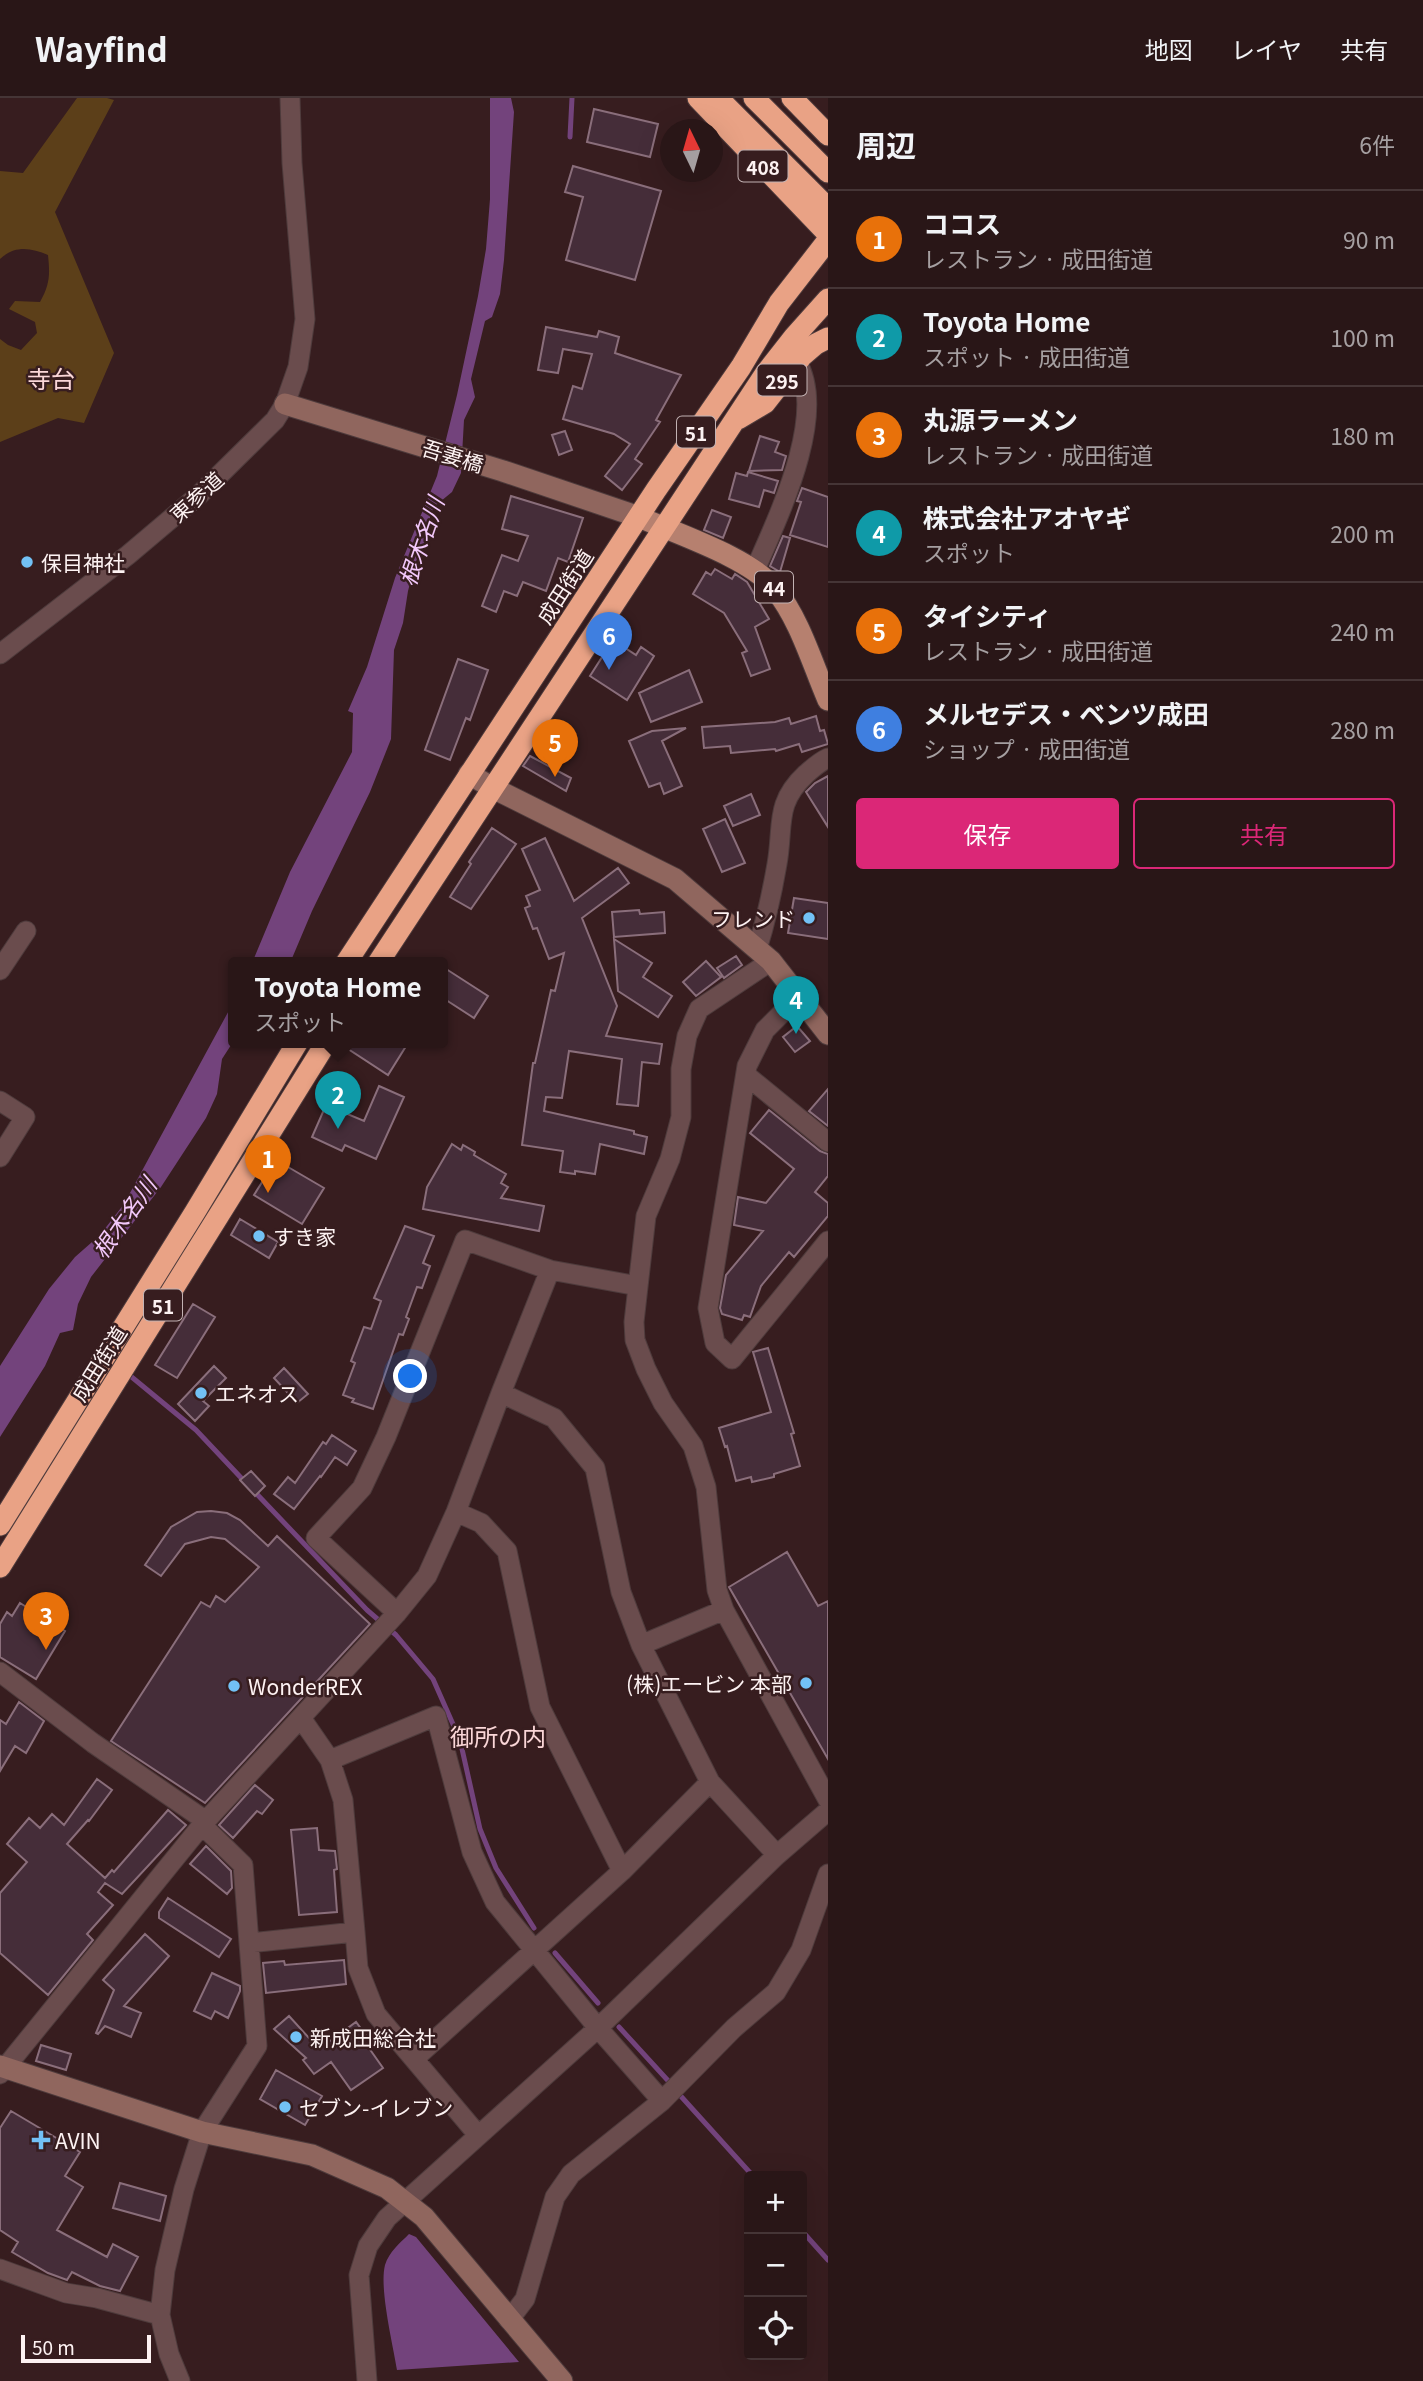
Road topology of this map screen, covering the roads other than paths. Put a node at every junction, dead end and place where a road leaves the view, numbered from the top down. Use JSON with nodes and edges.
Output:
{"nodes":[{"id":1,"x":290,"y":98,"type":"edge"},
{"id":2,"x":698,"y":98,"type":"edge"},
{"id":3,"x":718,"y":98,"type":"edge"},
{"id":4,"x":754,"y":98,"type":"edge"},
{"id":5,"x":792,"y":98,"type":"edge"},
{"id":6,"x":810,"y":98,"type":"edge"},
{"id":7,"x":828,"y":117,"type":"edge"},
{"id":8,"x":828,"y":135,"type":"edge"},
{"id":9,"x":828,"y":172,"type":"edge"},
{"id":10,"x":828,"y":208,"type":"edge"},
{"id":11,"x":828,"y":234,"type":"edge"},
{"id":12,"x":828,"y":240,"type":"edge"},
{"id":13,"x":828,"y":299,"type":"edge"},
{"id":14,"x":828,"y":338,"type":"edge"},
{"id":15,"x":797,"y":362,"type":"junction"},
{"id":16,"x":285,"y":404,"type":"junction"},
{"id":17,"x":735,"y":421,"type":"junction"},
{"id":18,"x":639,"y":517,"type":"junction"},
{"id":19,"x":665,"y":528,"type":"junction"},
{"id":20,"x":755,"y":570,"type":"junction"},
{"id":21,"x":0,"y":654,"type":"edge"},
{"id":22,"x":828,"y":700,"type":"edge"},
{"id":23,"x":828,"y":758,"type":"edge"},
{"id":24,"x":469,"y":774,"type":"junction"},
{"id":25,"x":494,"y":788,"type":"junction"},
{"id":26,"x":26,"y":931,"type":"dead end"},
{"id":27,"x":764,"y":955,"type":"junction"},
{"id":28,"x":350,"y":957,"type":"edge"},
{"id":29,"x":383,"y":957,"type":"edge"},
{"id":30,"x":0,"y":970,"type":"edge"},
{"id":31,"x":799,"y":997,"type":"junction"},
{"id":32,"x":828,"y":1034,"type":"edge"},
{"id":33,"x":294,"y":1048,"type":"edge"},
{"id":34,"x":323,"y":1048,"type":"edge"},
{"id":35,"x":746,"y":1075,"type":"junction"},
{"id":36,"x":0,"y":1101,"type":"edge"},
{"id":37,"x":828,"y":1142,"type":"edge"},
{"id":38,"x":0,"y":1157,"type":"edge"},
{"id":39,"x":828,"y":1241,"type":"edge"},
{"id":40,"x":550,"y":1270,"type":"junction"},
{"id":41,"x":638,"y":1286,"type":"junction"},
{"id":42,"x":501,"y":1393,"type":"junction"},
{"id":43,"x":456,"y":1512,"type":"junction"},
{"id":44,"x":0,"y":1525,"type":"edge"},
{"id":45,"x":0,"y":1567,"type":"edge"},
{"id":46,"x":724,"y":1610,"type":"junction"},
{"id":47,"x":395,"y":1615,"type":"junction"},
{"id":48,"x":641,"y":1645,"type":"junction"},
{"id":49,"x":0,"y":1672,"type":"edge"},
{"id":50,"x":301,"y":1718,"type":"junction"},
{"id":51,"x":330,"y":1759,"type":"junction"},
{"id":52,"x":710,"y":1782,"type":"junction"},
{"id":53,"x":828,"y":1800,"type":"edge"},
{"id":54,"x":828,"y":1811,"type":"edge"},
{"id":55,"x":204,"y":1823,"type":"junction"},
{"id":56,"x":777,"y":1855,"type":"junction"},
{"id":57,"x":622,"y":1871,"type":"junction"},
{"id":58,"x":828,"y":1874,"type":"edge"},
{"id":59,"x":355,"y":1933,"type":"junction"},
{"id":60,"x":249,"y":1943,"type":"junction"},
{"id":61,"x":533,"y":1951,"type":"junction"},
{"id":62,"x":598,"y":2028,"type":"junction"},
{"id":63,"x":414,"y":2059,"type":"junction"},
{"id":64,"x":2,"y":2069,"type":"edge"},
{"id":65,"x":664,"y":2099,"type":"junction"},
{"id":66,"x":202,"y":2132,"type":"junction"},
{"id":67,"x":478,"y":2135,"type":"junction"},
{"id":68,"x":405,"y":2202,"type":"junction"},
{"id":69,"x":0,"y":2269,"type":"edge"},
{"id":70,"x":160,"y":2315,"type":"junction"},
{"id":71,"x":509,"y":2320,"type":"junction"},
{"id":72,"x":180,"y":2381,"type":"edge"},
{"id":73,"x":367,"y":2381,"type":"edge"},
{"id":74,"x":562,"y":2381,"type":"edge"}],
"edges":[{"from":1,"to":16,"type":"street","name":"東参道"},
{"from":2,"to":11,"type":"highway","number":"408"},
{"from":3,"to":10,"type":"highway"},
{"from":4,"to":9,"type":"highway","number":"408"},
{"from":5,"to":8,"type":"highway"},
{"from":6,"to":7,"type":"highway"},
{"from":12,"to":18,"type":"highway","name":"成田街道","number":"51"},
{"from":13,"to":17,"type":"highway","number":"51"},
{"from":14,"to":15,"type":"highway","number":"295"},
{"from":15,"to":17,"type":"highway","number":"295"},
{"from":15,"to":20,"type":"street"},
{"from":16,"to":18,"type":"street","name":"吾妻橋"},
{"from":16,"to":21,"type":"street","name":"東参道"},
{"from":17,"to":19,"type":"highway","number":"51"},
{"from":18,"to":19,"type":"main road","number":"44"},
{"from":18,"to":24,"type":"highway","name":"成田街道","number":"51"},
{"from":19,"to":20,"type":"main road","number":"44"},
{"from":19,"to":25,"type":"highway","number":"51"},
{"from":20,"to":22,"type":"main road","number":"44"},
{"from":23,"to":27,"type":"street"},
{"from":24,"to":25,"type":"street"},
{"from":24,"to":28,"type":"highway","name":"成田街道","number":"51"},
{"from":25,"to":27,"type":"street"},
{"from":25,"to":29,"type":"highway","number":"51"},
{"from":26,"to":30,"type":"street"},
{"from":27,"to":31,"type":"street"},
{"from":27,"to":41,"type":"street"},
{"from":31,"to":32,"type":"street"},
{"from":31,"to":35,"type":"street"},
{"from":33,"to":44,"type":"highway","name":"成田街道","number":"51"},
{"from":34,"to":45,"type":"highway","name":"成田街道","number":"51"},
{"from":35,"to":37,"type":"street"},
{"from":35,"to":39,"type":"street"},
{"from":36,"to":38,"type":"street"},
{"from":40,"to":41,"type":"street"},
{"from":40,"to":42,"type":"street"},
{"from":40,"to":47,"type":"street"},
{"from":41,"to":46,"type":"street"},
{"from":42,"to":43,"type":"street"},
{"from":42,"to":48,"type":"street"},
{"from":43,"to":47,"type":"street"},
{"from":43,"to":57,"type":"street"},
{"from":46,"to":48,"type":"street"},
{"from":46,"to":53,"type":"street"},
{"from":47,"to":50,"type":"street"},
{"from":48,"to":52,"type":"street"},
{"from":49,"to":55,"type":"street"},
{"from":50,"to":51,"type":"street"},
{"from":50,"to":55,"type":"street"},
{"from":51,"to":59,"type":"street"},
{"from":51,"to":61,"type":"street"},
{"from":52,"to":56,"type":"street"},
{"from":52,"to":57,"type":"street"},
{"from":54,"to":56,"type":"street"},
{"from":55,"to":60,"type":"street"},
{"from":55,"to":64,"type":"street"},
{"from":56,"to":62,"type":"street"},
{"from":57,"to":61,"type":"street"},
{"from":58,"to":65,"type":"street"},
{"from":59,"to":60,"type":"street"},
{"from":59,"to":63,"type":"street"},
{"from":60,"to":66,"type":"street"},
{"from":61,"to":62,"type":"street"},
{"from":61,"to":63,"type":"street"},
{"from":62,"to":65,"type":"street"},
{"from":62,"to":67,"type":"street"},
{"from":63,"to":67,"type":"street"},
{"from":64,"to":66,"type":"street"},
{"from":65,"to":71,"type":"street"},
{"from":66,"to":68,"type":"street"},
{"from":66,"to":70,"type":"street"},
{"from":67,"to":68,"type":"street"},
{"from":68,"to":71,"type":"street"},
{"from":68,"to":73,"type":"street"},
{"from":69,"to":70,"type":"street"},
{"from":70,"to":72,"type":"street"},
{"from":71,"to":74,"type":"street"}]}
